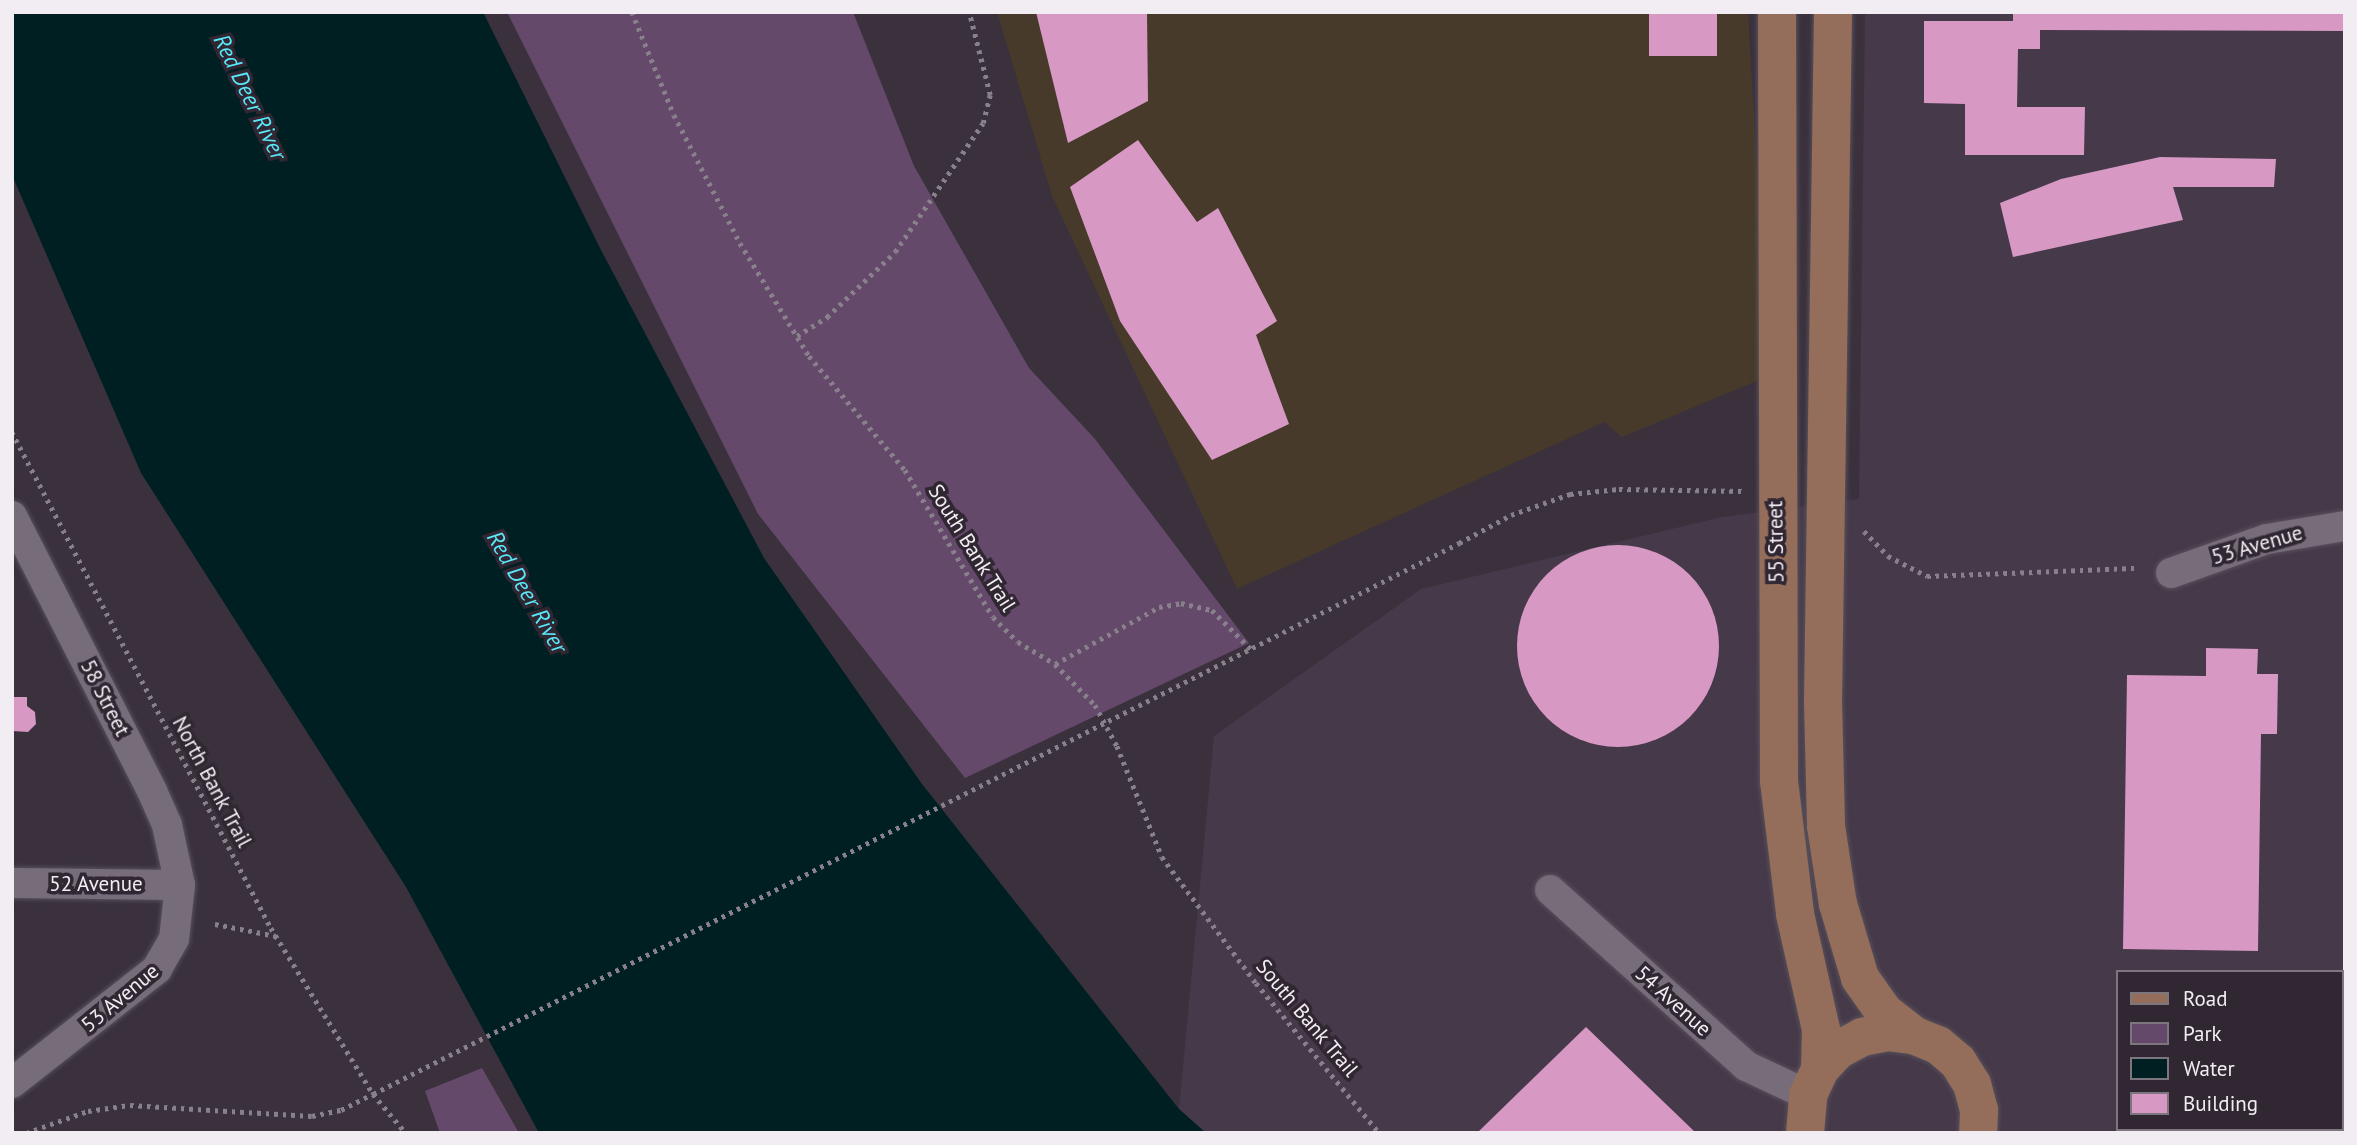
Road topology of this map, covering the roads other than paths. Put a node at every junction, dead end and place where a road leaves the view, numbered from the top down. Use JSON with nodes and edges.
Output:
{"nodes":[{"id":1,"x":1777,"y":12,"type":"edge"},
{"id":2,"x":1833,"y":12,"type":"edge"},
{"id":3,"x":12,"y":516,"type":"edge"},
{"id":4,"x":2345,"y":526,"type":"edge"},
{"id":5,"x":2171,"y":573,"type":"road end"},
{"id":6,"x":12,"y":883,"type":"edge"},
{"id":7,"x":180,"y":885,"type":"junction"},
{"id":8,"x":1550,"y":890,"type":"dead end"},
{"id":9,"x":1913,"y":1035,"type":"junction"},
{"id":10,"x":1814,"y":1082,"type":"junction"},
{"id":11,"x":12,"y":1083,"type":"edge"},
{"id":12,"x":1805,"y":1133,"type":"edge"},
{"id":13,"x":1978,"y":1133,"type":"edge"}],
"edges":[{"from":1,"to":10,"type":"street","name":"55 Street"},
{"from":2,"to":9,"type":"street"},
{"from":3,"to":7,"type":"street","name":"58 Street"},
{"from":4,"to":5,"type":"street","name":"53 Avenue"},
{"from":6,"to":7,"type":"street","name":"52 Avenue"},
{"from":7,"to":11,"type":"street","name":"53 Avenue"},
{"from":8,"to":10,"type":"street","name":"54 Avenue"},
{"from":9,"to":10,"type":"street"},
{"from":9,"to":13,"type":"street"},
{"from":10,"to":12,"type":"street","name":"55 Street"}]}
